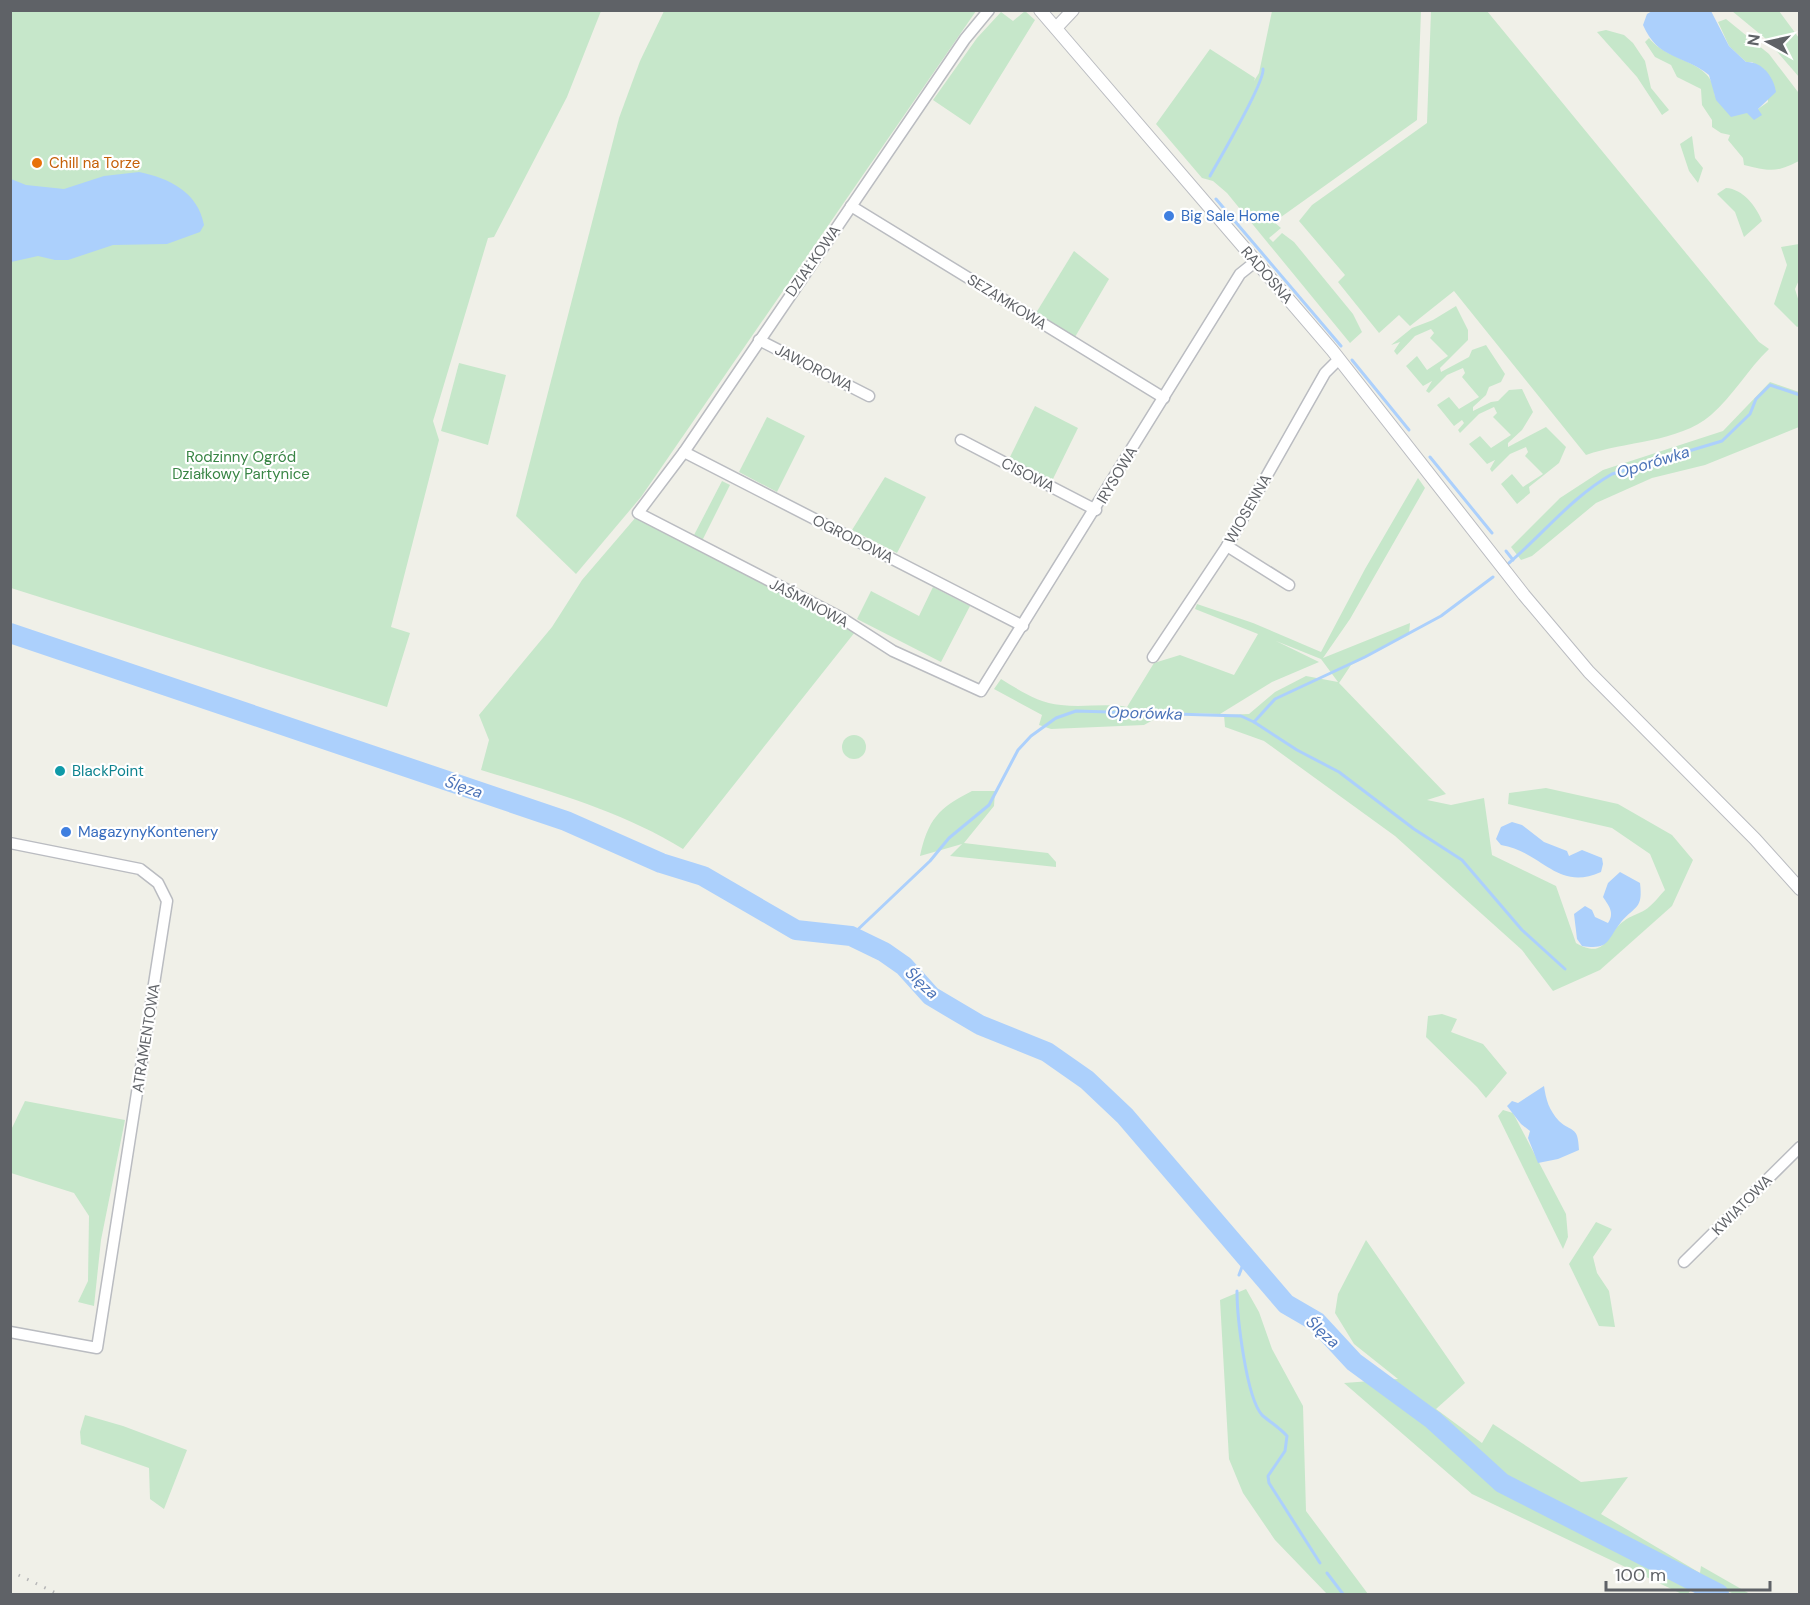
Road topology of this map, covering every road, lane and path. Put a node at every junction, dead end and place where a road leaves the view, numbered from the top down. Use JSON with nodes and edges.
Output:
{"nodes":[{"id":1,"x":989,"y":10,"type":"edge"},
{"id":2,"x":1040,"y":10,"type":"edge"},
{"id":3,"x":1073,"y":10,"type":"edge"},
{"id":4,"x":1056,"y":28,"type":"junction"},
{"id":5,"x":851,"y":206,"type":"junction"},
{"id":6,"x":1255,"y":262,"type":"junction"},
{"id":7,"x":759,"y":340,"type":"junction"},
{"id":8,"x":1339,"y":359,"type":"junction"},
{"id":9,"x":869,"y":396,"type":"dead end"},
{"id":10,"x":1164,"y":399,"type":"junction"},
{"id":11,"x":961,"y":440,"type":"dead end"},
{"id":12,"x":684,"y":452,"type":"junction"},
{"id":13,"x":1096,"y":510,"type":"junction"},
{"id":14,"x":638,"y":513,"type":"joint"},
{"id":15,"x":1227,"y":546,"type":"junction"},
{"id":16,"x":1289,"y":585,"type":"dead end"},
{"id":17,"x":1023,"y":626,"type":"junction"},
{"id":18,"x":1153,"y":657,"type":"dead end"},
{"id":19,"x":981,"y":691,"type":"joint"},
{"id":20,"x":10,"y":843,"type":"edge"},
{"id":21,"x":1800,"y":889,"type":"edge"},
{"id":22,"x":1800,"y":1147,"type":"edge"},
{"id":23,"x":1684,"y":1262,"type":"dead end"},
{"id":24,"x":10,"y":1332,"type":"edge"}],
"edges":[{"from":1,"to":5,"type":"street","name":"DZIAŁKOWA"},
{"from":2,"to":4,"type":"street","name":"RADOSNA"},
{"from":3,"to":4,"type":"street"},
{"from":4,"to":6,"type":"street","name":"RADOSNA"},
{"from":5,"to":7,"type":"street","name":"DZIAŁKOWA"},
{"from":5,"to":10,"type":"street","name":"SEZAMKOWA"},
{"from":6,"to":8,"type":"street","name":"RADOSNA"},
{"from":6,"to":10,"type":"street","name":"IRYSOWA"},
{"from":7,"to":9,"type":"street","name":"JAWOROWA"},
{"from":7,"to":12,"type":"street","name":"DZIAŁKOWA"},
{"from":8,"to":15,"type":"street","name":"WIOSENNA"},
{"from":8,"to":21,"type":"street","name":"RADOSNA"},
{"from":10,"to":13,"type":"street","name":"IRYSOWA"},
{"from":11,"to":13,"type":"street","name":"CISOWA"},
{"from":12,"to":14,"type":"street","name":"DZIAŁKOWA"},
{"from":12,"to":17,"type":"street","name":"OGRODOWA"},
{"from":13,"to":17,"type":"street","name":"IRYSOWA"},
{"from":14,"to":19,"type":"street","name":"JAŚMINOWA"},
{"from":15,"to":16,"type":"street"},
{"from":15,"to":18,"type":"street","name":"WIOSENNA"},
{"from":17,"to":19,"type":"street","name":"IRYSOWA"},
{"from":20,"to":24,"type":"street","name":"ATRAMENTOWA"},
{"from":22,"to":23,"type":"street","name":"KWIATOWA"}]}
